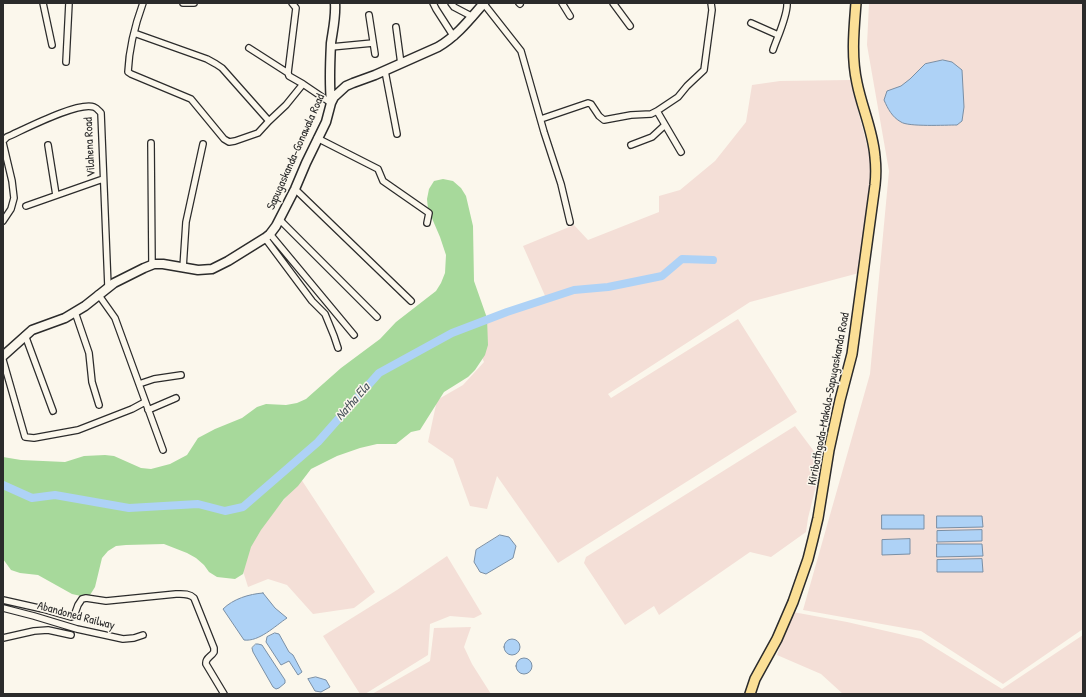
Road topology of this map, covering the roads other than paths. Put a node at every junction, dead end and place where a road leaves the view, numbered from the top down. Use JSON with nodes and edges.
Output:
{"nodes":[{"id":1,"x":43,"y":3,"type":"edge"},
{"id":2,"x":69,"y":3,"type":"edge"},
{"id":3,"x":143,"y":3,"type":"edge"},
{"id":4,"x":183,"y":3,"type":"edge"},
{"id":5,"x":194,"y":3,"type":"edge"},
{"id":6,"x":292,"y":3,"type":"edge"},
{"id":7,"x":335,"y":3,"type":"edge"},
{"id":8,"x":433,"y":3,"type":"edge"},
{"id":9,"x":451,"y":3,"type":"edge"},
{"id":10,"x":484,"y":3,"type":"edge"},
{"id":11,"x":562,"y":3,"type":"edge"},
{"id":12,"x":613,"y":3,"type":"edge"},
{"id":13,"x":711,"y":3,"type":"edge"},
{"id":14,"x":787,"y":3,"type":"edge"},
{"id":15,"x":856,"y":3,"type":"edge"},
{"id":16,"x":369,"y":15,"type":"dead end"},
{"id":17,"x":570,"y":16,"type":"dead end"},
{"id":18,"x":473,"y":17,"type":"junction"},
{"id":19,"x":751,"y":23,"type":"dead end"},
{"id":20,"x":630,"y":26,"type":"dead end"},
{"id":21,"x":396,"y":27,"type":"dead end"},
{"id":22,"x":134,"y":33,"type":"junction"},
{"id":23,"x":778,"y":35,"type":"junction"},
{"id":24,"x":454,"y":37,"type":"junction"},
{"id":25,"x":373,"y":43,"type":"junction"},
{"id":26,"x":52,"y":46,"type":"dead end"},
{"id":27,"x":331,"y":47,"type":"junction"},
{"id":28,"x":249,"y":48,"type":"dead end"},
{"id":29,"x":773,"y":50,"type":"dead end"},
{"id":30,"x":375,"y":54,"type":"dead end"},
{"id":31,"x":66,"y":62,"type":"dead end"},
{"id":32,"x":401,"y":64,"type":"junction"},
{"id":33,"x":385,"y":71,"type":"junction"},
{"id":34,"x":288,"y":73,"type":"junction"},
{"id":35,"x":303,"y":84,"type":"junction"},
{"id":36,"x":331,"y":103,"type":"junction"},
{"id":37,"x":657,"y":111,"type":"junction"},
{"id":38,"x":541,"y":119,"type":"junction"},
{"id":39,"x":269,"y":121,"type":"junction"},
{"id":40,"x":665,"y":125,"type":"junction"},
{"id":41,"x":397,"y":134,"type":"dead end"},
{"id":42,"x":317,"y":138,"type":"junction"},
{"id":43,"x":3,"y":142,"type":"edge"},
{"id":44,"x":151,"y":143,"type":"dead end"},
{"id":45,"x":204,"y":144,"type":"dead end"},
{"id":46,"x":48,"y":145,"type":"dead end"},
{"id":47,"x":631,"y":145,"type":"dead end"},
{"id":48,"x":681,"y":152,"type":"dead end"},
{"id":49,"x":102,"y":179,"type":"junction"},
{"id":50,"x":295,"y":189,"type":"junction"},
{"id":51,"x":56,"y":195,"type":"junction"},
{"id":52,"x":26,"y":206,"type":"dead end"},
{"id":53,"x":279,"y":219,"type":"junction"},
{"id":54,"x":3,"y":221,"type":"edge"},
{"id":55,"x":570,"y":222,"type":"dead end"},
{"id":56,"x":427,"y":224,"type":"dead end"},
{"id":57,"x":267,"y":236,"type":"junction"},
{"id":58,"x":152,"y":265,"type":"junction"},
{"id":59,"x":183,"y":268,"type":"junction"},
{"id":60,"x":108,"y":287,"type":"junction"},
{"id":61,"x":98,"y":294,"type":"junction"},
{"id":62,"x":411,"y":301,"type":"dead end"},
{"id":63,"x":75,"y":312,"type":"junction"},
{"id":64,"x":377,"y":316,"type":"dead end"},
{"id":65,"x":25,"y":335,"type":"junction"},
{"id":66,"x":354,"y":335,"type":"dead end"},
{"id":67,"x":338,"y":348,"type":"dead end"},
{"id":68,"x":3,"y":356,"type":"edge"},
{"id":69,"x":3,"y":360,"type":"edge"},
{"id":70,"x":181,"y":375,"type":"dead end"},
{"id":71,"x":139,"y":384,"type":"junction"},
{"id":72,"x":176,"y":398,"type":"dead end"},
{"id":73,"x":145,"y":402,"type":"junction"},
{"id":74,"x":99,"y":405,"type":"dead end"},
{"id":75,"x":148,"y":410,"type":"junction"},
{"id":76,"x":53,"y":411,"type":"dead end"},
{"id":77,"x":163,"y":450,"type":"dead end"},
{"id":78,"x":3,"y":600,"type":"edge"},
{"id":79,"x":3,"y":608,"type":"edge"},
{"id":80,"x":71,"y":635,"type":"dead end"},
{"id":81,"x":143,"y":635,"type":"dead end"},
{"id":82,"x":3,"y":638,"type":"edge"},
{"id":83,"x":224,"y":694,"type":"edge"},
{"id":84,"x":750,"y":694,"type":"edge"}],
"edges":[{"from":1,"to":26,"type":"street"},
{"from":2,"to":31,"type":"street"},
{"from":3,"to":22,"type":"street"},
{"from":4,"to":5,"type":"street"},
{"from":6,"to":34,"type":"street"},
{"from":7,"to":27,"type":"street"},
{"from":8,"to":24,"type":"street"},
{"from":9,"to":18,"type":"street"},
{"from":10,"to":18,"type":"street","name":"Sapugaskanda-Gonawala Road"},
{"from":10,"to":38,"type":"street"},
{"from":11,"to":17,"type":"street"},
{"from":12,"to":20,"type":"street"},
{"from":13,"to":37,"type":"street"},
{"from":14,"to":23,"type":"street"},
{"from":15,"to":84,"type":"main road","name":"Kiribathgoda-Makola-Sapugaskanda Road"},
{"from":16,"to":25,"type":"street"},
{"from":18,"to":24,"type":"street","name":"Sapugaskanda-Gonawala Road"},
{"from":19,"to":23,"type":"street"},
{"from":21,"to":32,"type":"street"},
{"from":22,"to":39,"type":"street"},
{"from":22,"to":39,"type":"street"},
{"from":23,"to":29,"type":"street"},
{"from":24,"to":32,"type":"street","name":"Sapugaskanda-Gonawala Road"},
{"from":25,"to":27,"type":"street"},
{"from":25,"to":30,"type":"street"},
{"from":27,"to":36,"type":"street"},
{"from":28,"to":34,"type":"street"},
{"from":32,"to":33,"type":"street","name":"Sapugaskanda-Gonawala Road"},
{"from":33,"to":36,"type":"street","name":"Sapugaskanda-Gonawala Road"},
{"from":33,"to":41,"type":"street"},
{"from":34,"to":35,"type":"street"},
{"from":35,"to":36,"type":"street"},
{"from":35,"to":39,"type":"street"},
{"from":36,"to":42,"type":"street","name":"Sapugaskanda-Gonawala Road"},
{"from":37,"to":38,"type":"street"},
{"from":37,"to":40,"type":"street"},
{"from":38,"to":55,"type":"street"},
{"from":40,"to":47,"type":"street"},
{"from":40,"to":48,"type":"street"},
{"from":42,"to":50,"type":"street","name":"Sapugaskanda-Gonawala Road"},
{"from":42,"to":56,"type":"street"},
{"from":43,"to":49,"type":"street","name":"Vilahena Road"},
{"from":43,"to":54,"type":"street","name":"Vilahena Road"},
{"from":44,"to":58,"type":"street"},
{"from":45,"to":59,"type":"street"},
{"from":46,"to":51,"type":"street"},
{"from":49,"to":51,"type":"street"},
{"from":49,"to":60,"type":"street","name":"Vilahena Road"},
{"from":50,"to":53,"type":"street","name":"Sapugaskanda-Gonawala Road"},
{"from":50,"to":62,"type":"street"},
{"from":51,"to":52,"type":"street"},
{"from":53,"to":57,"type":"street","name":"Sapugaskanda-Gonawala Road"},
{"from":53,"to":64,"type":"street"},
{"from":57,"to":59,"type":"street","name":"Sapugaskanda-Gonawala Road"},
{"from":57,"to":66,"type":"street"},
{"from":57,"to":67,"type":"street"},
{"from":58,"to":59,"type":"street","name":"Sapugaskanda-Gonawala Road"},
{"from":58,"to":60,"type":"street","name":"Sapugaskanda-Gonawala Road"},
{"from":60,"to":61,"type":"street","name":"Sapugaskanda-Gonawala Road"},
{"from":61,"to":63,"type":"street","name":"Sapugaskanda-Gonawala Road"},
{"from":61,"to":71,"type":"street"},
{"from":63,"to":65,"type":"street","name":"Sapugaskanda-Gonawala Road"},
{"from":63,"to":74,"type":"street"},
{"from":65,"to":68,"type":"street","name":"Sapugaskanda-Gonawala Road"},
{"from":65,"to":76,"type":"street"},
{"from":69,"to":73,"type":"street"},
{"from":70,"to":71,"type":"street"},
{"from":71,"to":73,"type":"street"},
{"from":72,"to":75,"type":"street"},
{"from":73,"to":75,"type":"street"},
{"from":75,"to":77,"type":"street"},
{"from":78,"to":83,"type":"street"},
{"from":79,"to":81,"type":"street","name":"Abandoned Railway"},
{"from":80,"to":82,"type":"street"}]}
